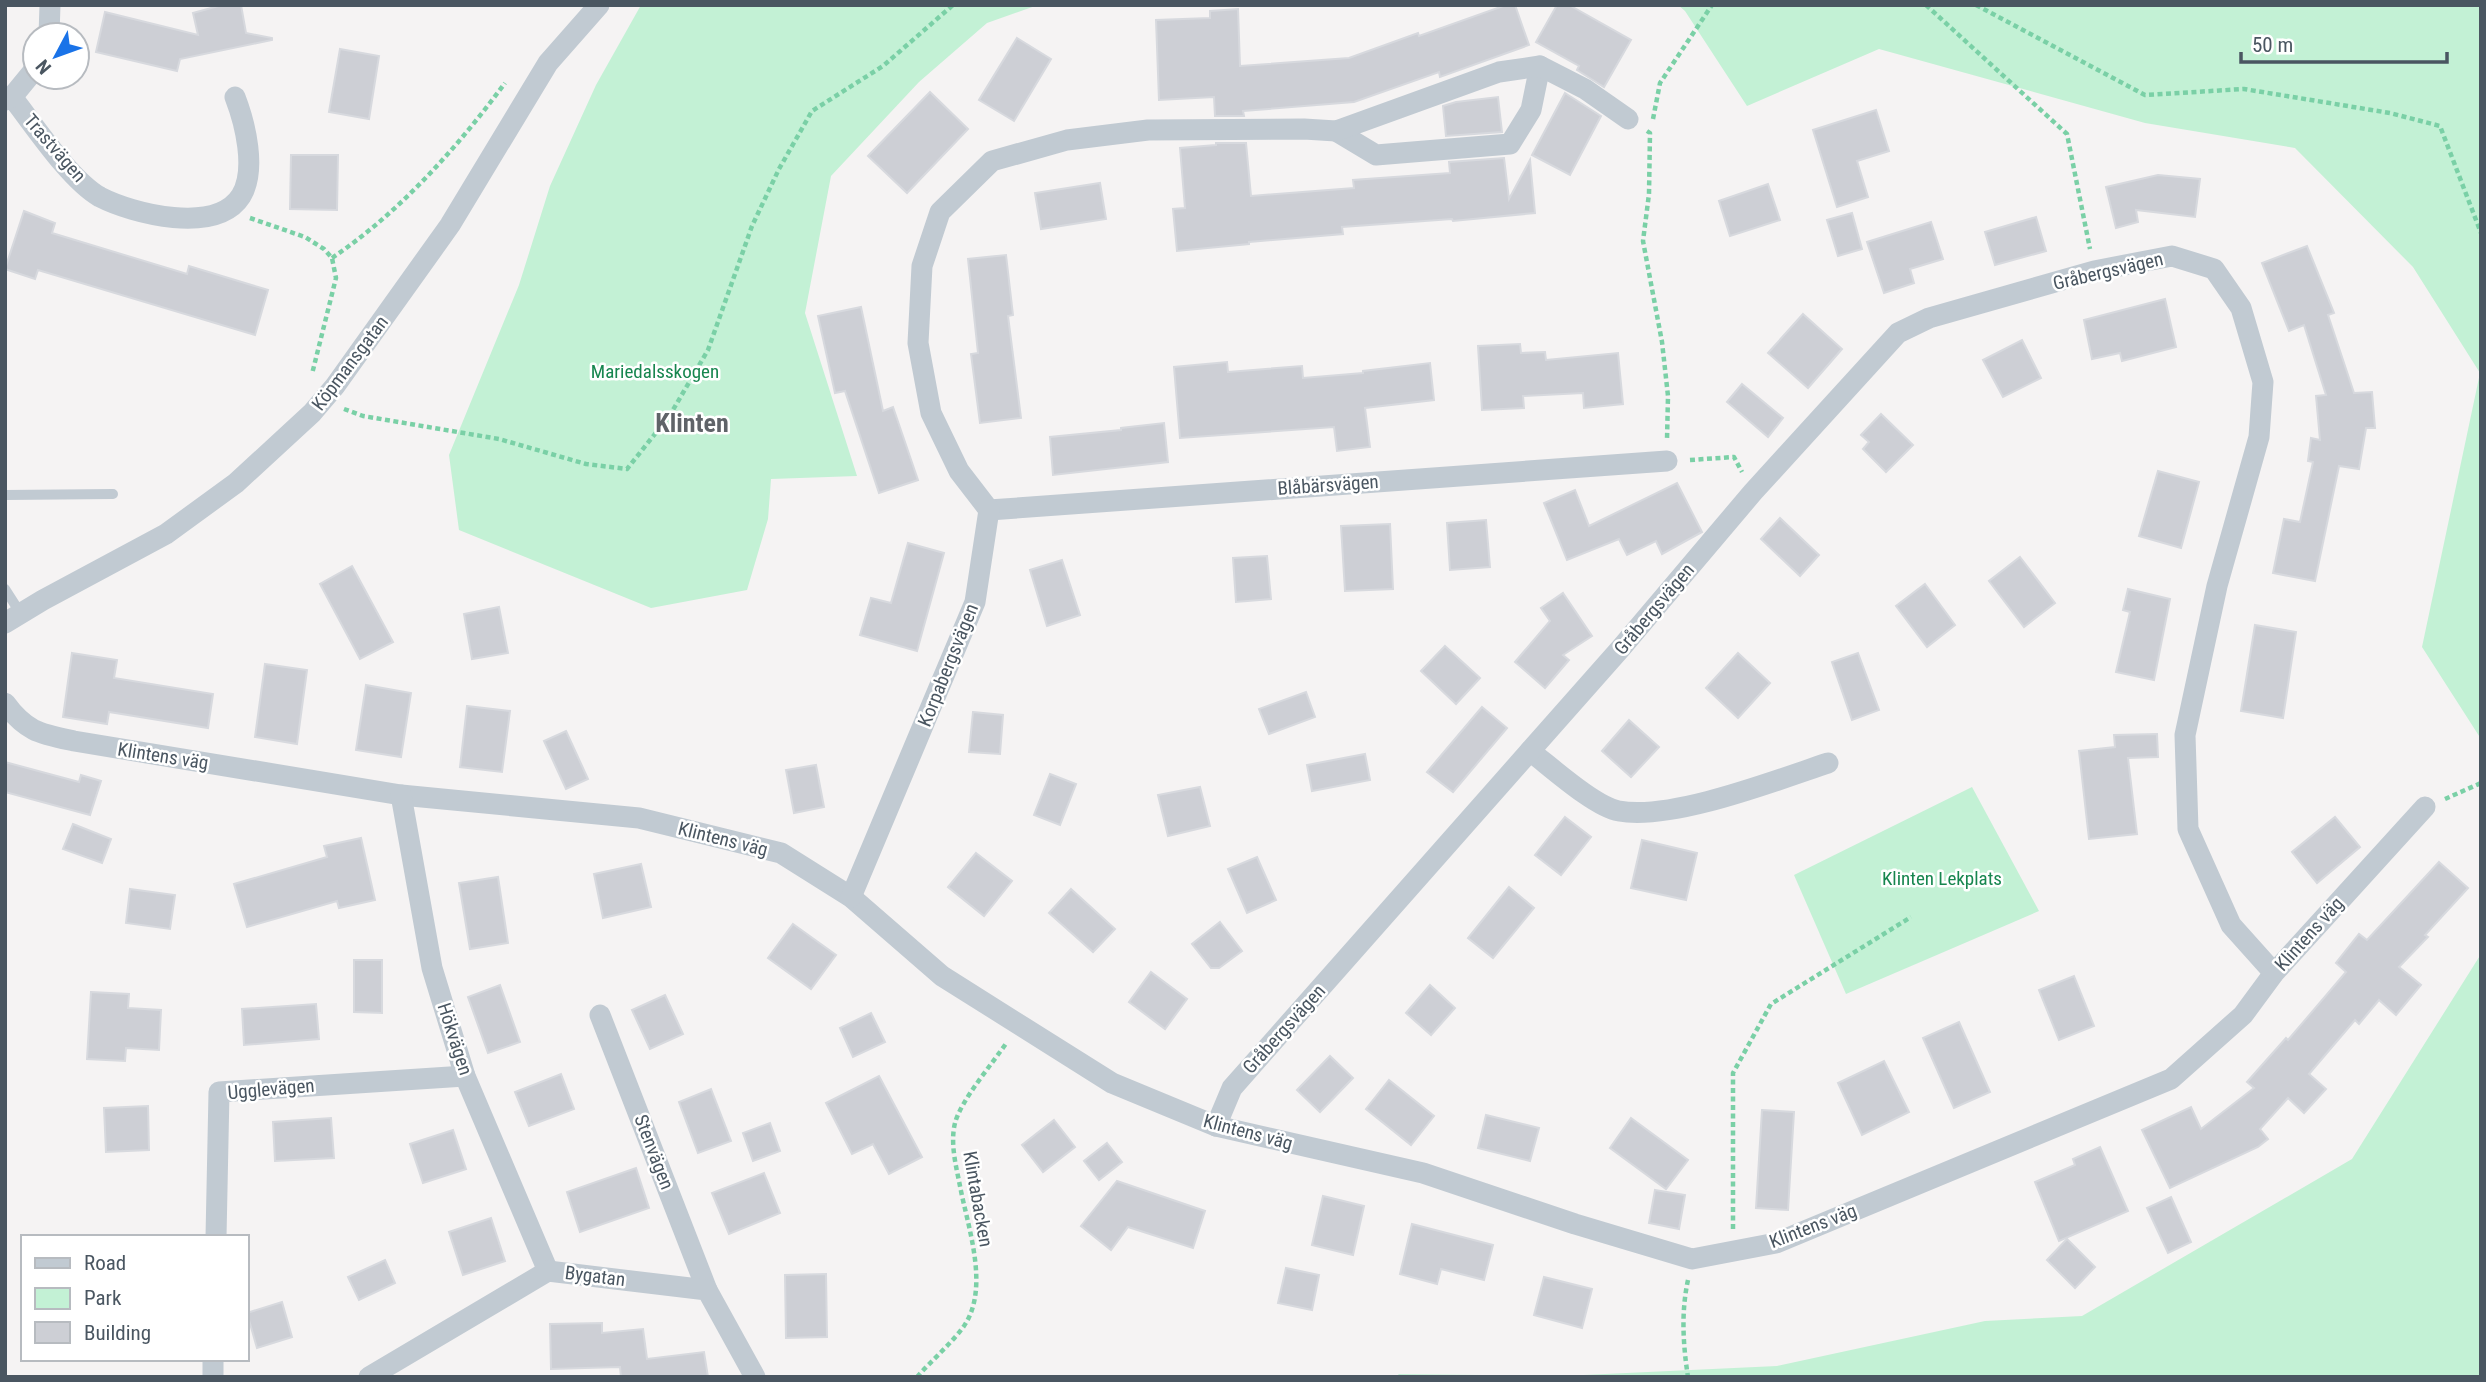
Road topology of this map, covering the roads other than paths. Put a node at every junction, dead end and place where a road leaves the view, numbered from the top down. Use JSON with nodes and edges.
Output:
{"nodes":[{"id":1,"x":600,"y":5,"type":"edge"},
{"id":2,"x":1541,"y":66,"type":"junction"},
{"id":3,"x":21,"y":84,"type":"edge"},
{"id":4,"x":235,"y":97,"type":"dead end"},
{"id":5,"x":8,"y":98,"type":"edge"},
{"id":6,"x":1628,"y":119,"type":"road end"},
{"id":7,"x":1336,"y":131,"type":"junction"},
{"id":8,"x":1667,"y":461,"type":"road end"},
{"id":9,"x":113,"y":494,"type":"dead end"},
{"id":10,"x":5,"y":495,"type":"edge"},
{"id":11,"x":989,"y":510,"type":"junction"},
{"id":12,"x":5,"y":589,"type":"edge"},
{"id":13,"x":13,"y":619,"type":"edge"},
{"id":14,"x":5,"y":704,"type":"edge"},
{"id":15,"x":1530,"y":751,"type":"junction"},
{"id":16,"x":1828,"y":763,"type":"dead end"},
{"id":17,"x":401,"y":794,"type":"junction"},
{"id":18,"x":2425,"y":807,"type":"road end"},
{"id":19,"x":851,"y":897,"type":"junction"},
{"id":20,"x":2274,"y":973,"type":"junction"},
{"id":21,"x":600,"y":1015,"type":"dead end"},
{"id":22,"x":466,"y":1076,"type":"junction"},
{"id":23,"x":1216,"y":1126,"type":"junction"},
{"id":24,"x":216,"y":1235,"type":"edge"},
{"id":25,"x":548,"y":1271,"type":"junction"},
{"id":26,"x":708,"y":1290,"type":"junction"},
{"id":27,"x":369,"y":1377,"type":"edge"},
{"id":28,"x":755,"y":1377,"type":"edge"}],
"edges":[{"from":1,"to":13,"type":"street","name":"Köpmansgatan"},
{"from":2,"to":6,"type":"street"},
{"from":2,"to":7,"type":"street"},
{"from":2,"to":7,"type":"street"},
{"from":3,"to":5,"type":"street"},
{"from":4,"to":5,"type":"street","name":"Trastvägen"},
{"from":7,"to":11,"type":"street"},
{"from":8,"to":11,"type":"street","name":"Blåbärsvägen"},
{"from":9,"to":10,"type":"lane"},
{"from":11,"to":19,"type":"street","name":"Korpabergsvägen"},
{"from":12,"to":13,"type":"lane"},
{"from":14,"to":17,"type":"street","name":"Klintens väg"},
{"from":15,"to":16,"type":"street"},
{"from":15,"to":20,"type":"street","name":"Gråbergsvägen"},
{"from":15,"to":23,"type":"street","name":"Gråbergsvägen"},
{"from":17,"to":19,"type":"street","name":"Klintens väg"},
{"from":17,"to":22,"type":"street","name":"Hökvägen"},
{"from":18,"to":20,"type":"street","name":"Klintens väg"},
{"from":19,"to":23,"type":"street","name":"Klintens väg"},
{"from":20,"to":23,"type":"street","name":"Klintens väg"},
{"from":21,"to":26,"type":"street","name":"Stenvägen"},
{"from":22,"to":24,"type":"street","name":"Ugglevägen"},
{"from":22,"to":25,"type":"street","name":"Hökvägen"},
{"from":25,"to":26,"type":"street","name":"Bygatan"},
{"from":25,"to":27,"type":"street","name":"Bygatan"},
{"from":26,"to":28,"type":"street"}]}
